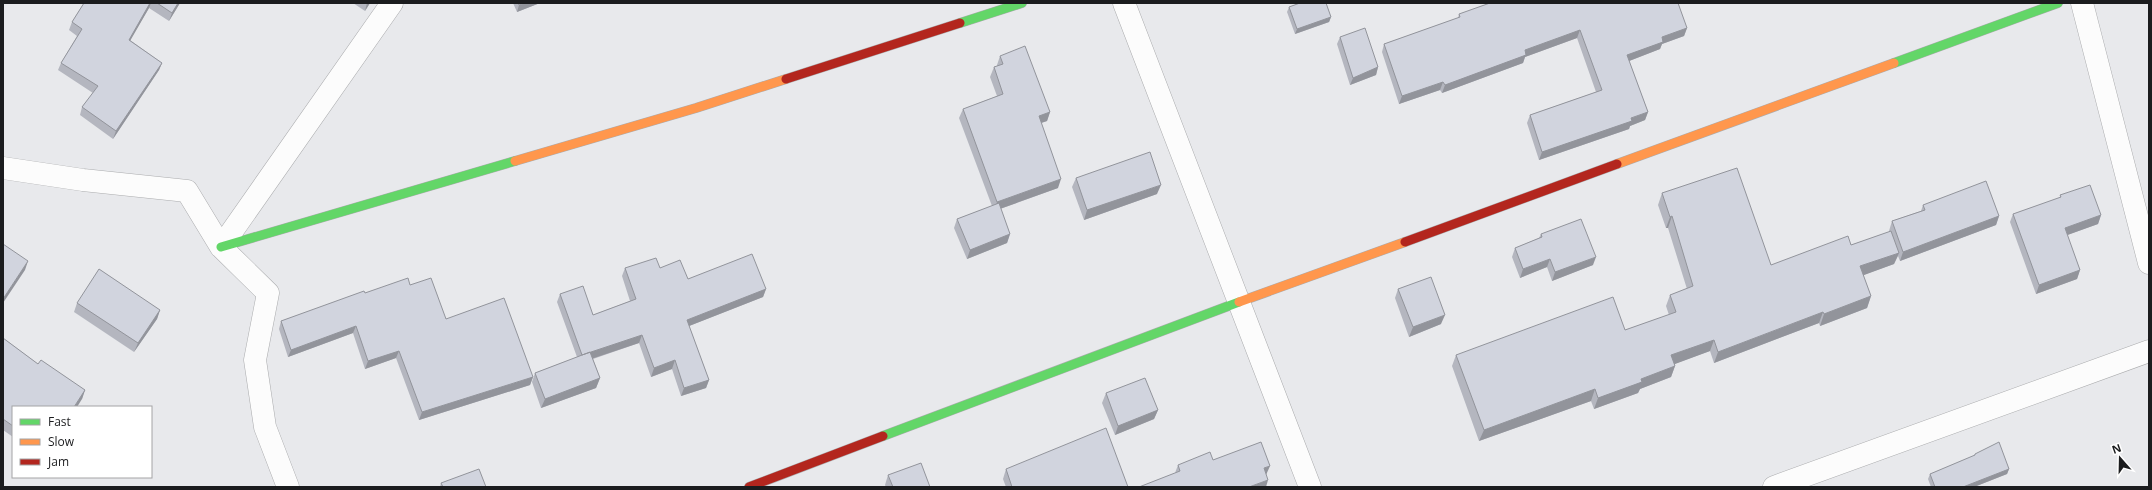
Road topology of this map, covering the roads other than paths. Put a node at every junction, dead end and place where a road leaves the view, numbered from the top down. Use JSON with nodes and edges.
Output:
{"nodes":[{"id":1,"x":392,"y":3,"type":"edge"},
{"id":2,"x":1022,"y":3,"type":"edge"},
{"id":3,"x":1124,"y":3,"type":"edge"},
{"id":4,"x":2058,"y":3,"type":"edge"},
{"id":5,"x":2082,"y":3,"type":"edge"},
{"id":6,"x":3,"y":168,"type":"edge"},
{"id":7,"x":221,"y":247,"type":"junction"},
{"id":8,"x":2149,"y":263,"type":"edge"},
{"id":9,"x":1240,"y":302,"type":"junction"},
{"id":10,"x":2149,"y":351,"type":"edge"},
{"id":11,"x":288,"y":487,"type":"edge"},
{"id":12,"x":749,"y":487,"type":"edge"},
{"id":13,"x":1310,"y":487,"type":"edge"},
{"id":14,"x":1774,"y":487,"type":"edge"}],
"edges":[{"from":1,"to":7,"type":"street"},
{"from":2,"to":7,"type":"street"},
{"from":3,"to":9,"type":"street"},
{"from":4,"to":9,"type":"street"},
{"from":5,"to":8,"type":"street"},
{"from":6,"to":7,"type":"street"},
{"from":7,"to":11,"type":"street"},
{"from":9,"to":12,"type":"street"},
{"from":9,"to":13,"type":"street"},
{"from":10,"to":14,"type":"street"}]}
